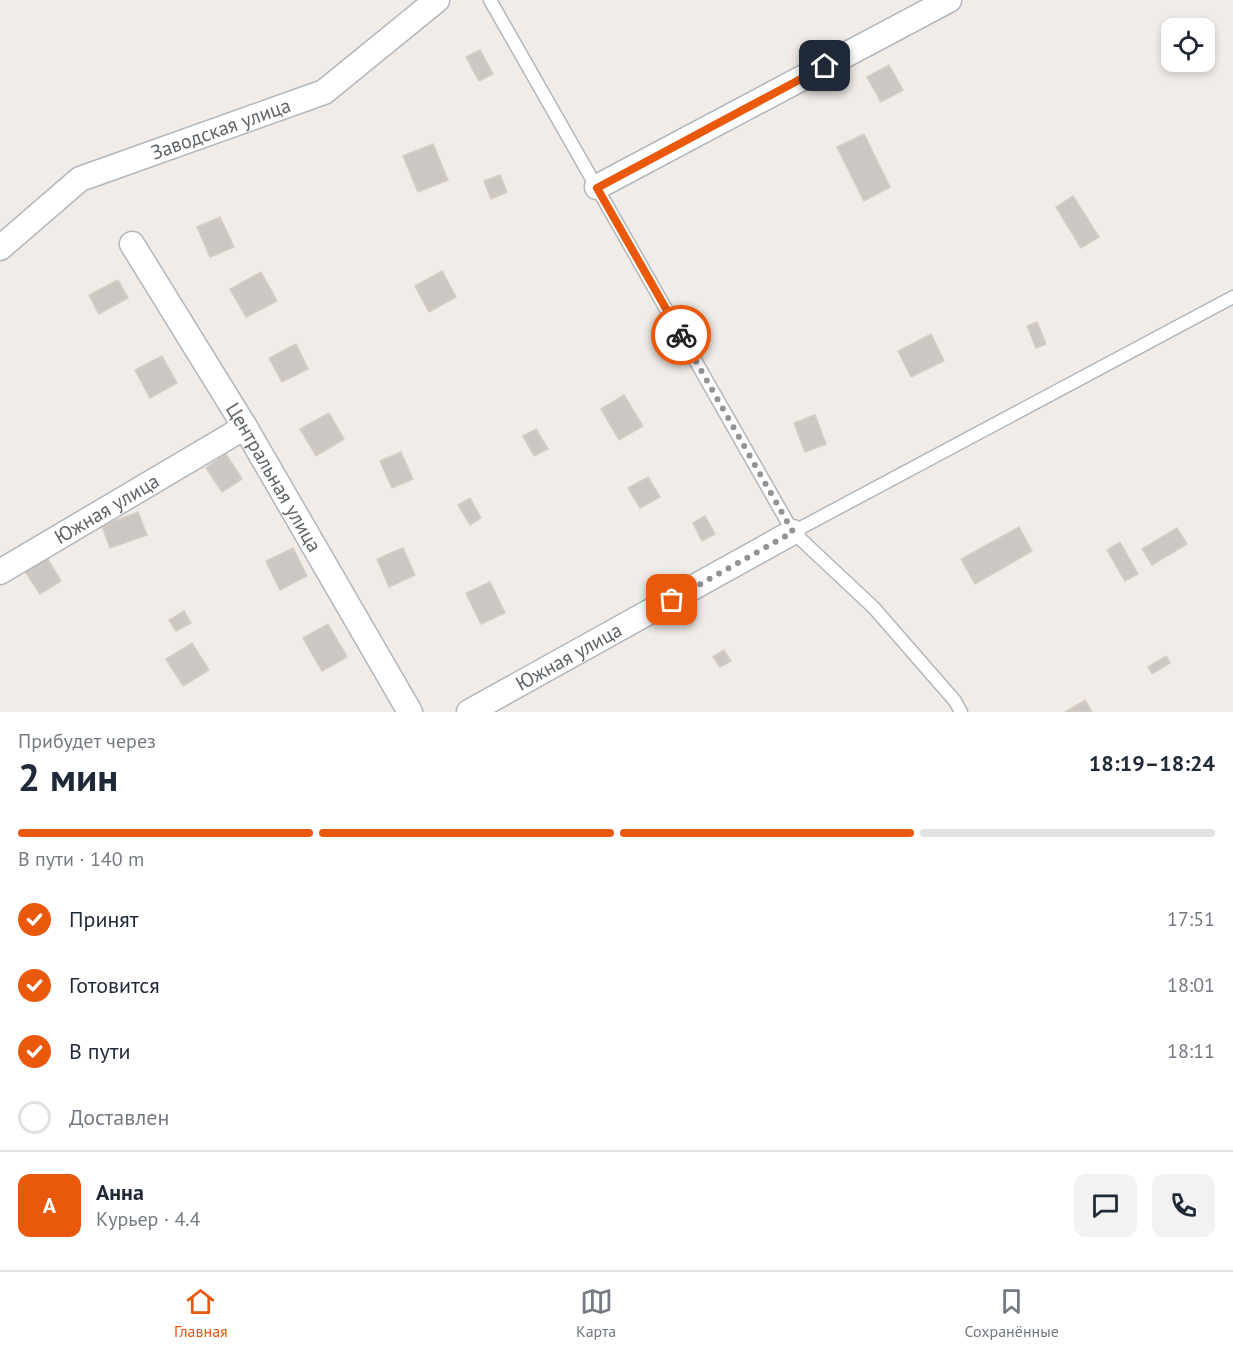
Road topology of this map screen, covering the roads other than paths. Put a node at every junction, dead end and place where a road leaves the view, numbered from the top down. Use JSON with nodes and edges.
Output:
{"nodes":[{"id":1,"x":437,"y":0,"type":"edge"},
{"id":2,"x":490,"y":0,"type":"edge"},
{"id":3,"x":949,"y":0,"type":"edge"},
{"id":4,"x":597,"y":188,"type":"junction"},
{"id":5,"x":132,"y":244,"type":"dead end"},
{"id":6,"x":0,"y":248,"type":"edge"},
{"id":7,"x":1233,"y":297,"type":"edge"},
{"id":8,"x":245,"y":427,"type":"junction"},
{"id":9,"x":793,"y":532,"type":"junction"},
{"id":10,"x":0,"y":572,"type":"edge"},
{"id":11,"x":410,"y":712,"type":"edge"},
{"id":12,"x":469,"y":712,"type":"edge"},
{"id":13,"x":961,"y":712,"type":"edge"}],
"edges":[{"from":1,"to":6,"type":"street","name":"Заводская улица"},
{"from":2,"to":4,"type":"lane"},
{"from":3,"to":4,"type":"street"},
{"from":4,"to":9,"type":"lane"},
{"from":5,"to":8,"type":"street","name":"Центральная улица"},
{"from":7,"to":9,"type":"lane"},
{"from":8,"to":10,"type":"street","name":"Южная улица"},
{"from":8,"to":11,"type":"street","name":"Центральная улица"},
{"from":9,"to":12,"type":"street","name":"Южная улица"},
{"from":9,"to":13,"type":"lane"}]}
